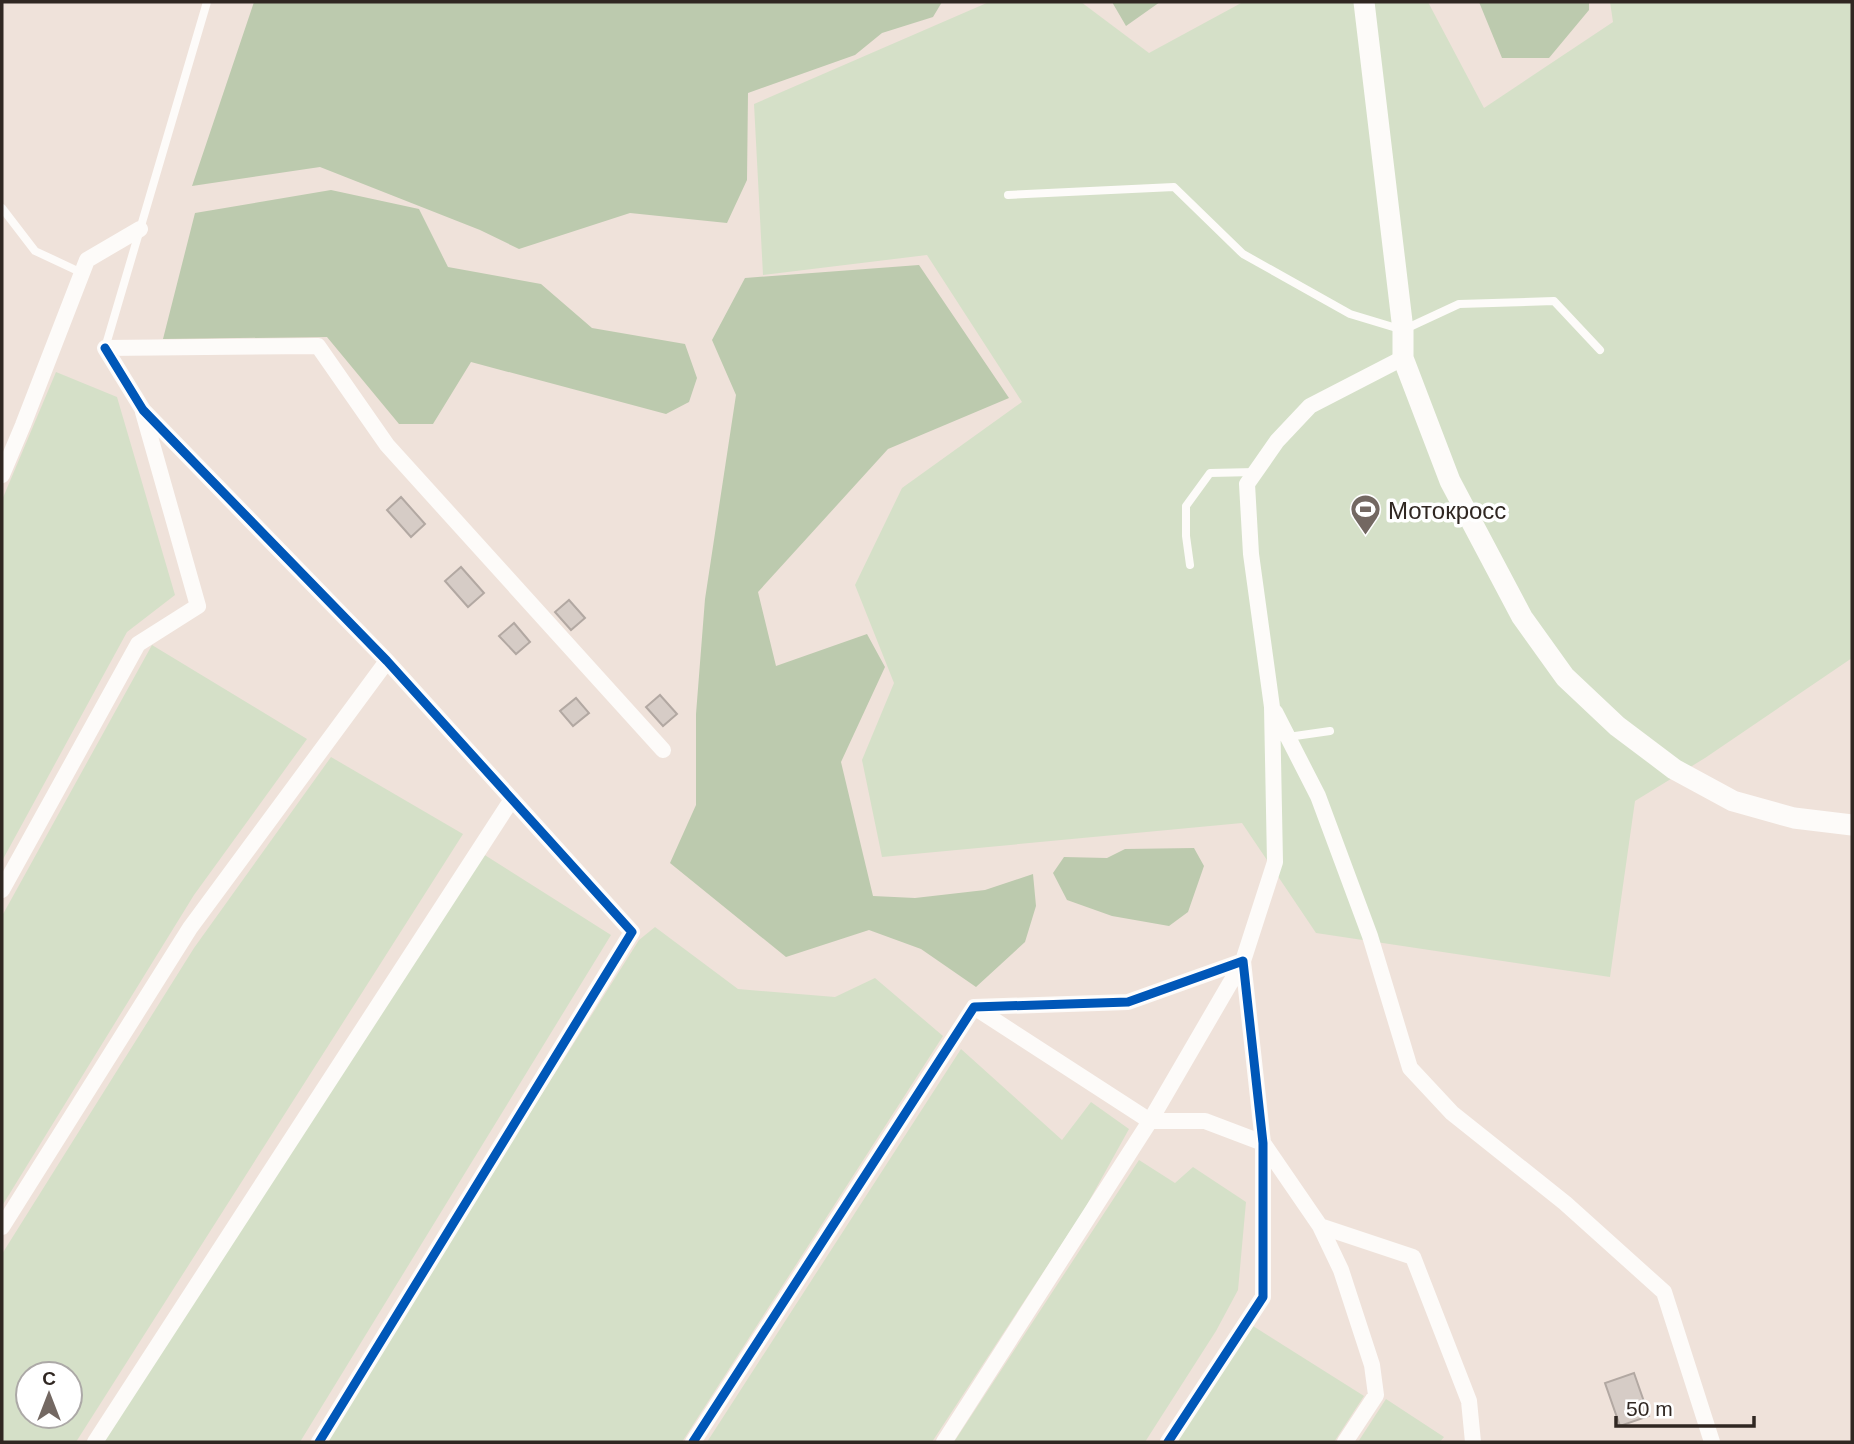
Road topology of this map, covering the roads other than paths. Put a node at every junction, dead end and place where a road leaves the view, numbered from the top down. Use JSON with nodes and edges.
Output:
{"nodes":[{"id":1,"x":207,"y":2,"type":"edge"},
{"id":2,"x":1364,"y":2,"type":"edge"},
{"id":3,"x":1008,"y":195,"type":"dead end"},
{"id":4,"x":2,"y":208,"type":"edge"},
{"id":5,"x":140,"y":229,"type":"junction"},
{"id":6,"x":82,"y":273,"type":"junction"},
{"id":7,"x":1404,"y":330,"type":"junction"},
{"id":8,"x":105,"y":348,"type":"junction"},
{"id":9,"x":1600,"y":350,"type":"dead end"},
{"id":10,"x":1403,"y":358,"type":"junction"},
{"id":11,"x":143,"y":410,"type":"junction"},
{"id":12,"x":1255,"y":472,"type":"junction"},
{"id":13,"x":2,"y":475,"type":"edge"},
{"id":14,"x":1190,"y":565,"type":"dead end"},
{"id":15,"x":387,"y":661,"type":"junction"},
{"id":16,"x":1272,"y":707,"type":"junction"},
{"id":17,"x":1330,"y":731,"type":"dead end"},
{"id":18,"x":1287,"y":737,"type":"junction"},
{"id":19,"x":663,"y":750,"type":"dead end"},
{"id":20,"x":513,"y":799,"type":"junction"},
{"id":21,"x":1852,"y":825,"type":"edge"},
{"id":22,"x":2,"y":890,"type":"edge"},
{"id":23,"x":1243,"y":961,"type":"junction"},
{"id":24,"x":974,"y":1007,"type":"junction"},
{"id":25,"x":1150,"y":1121,"type":"junction"},
{"id":26,"x":1263,"y":1143,"type":"junction"},
{"id":27,"x":1320,"y":1226,"type":"junction"},
{"id":28,"x":2,"y":1227,"type":"edge"},
{"id":29,"x":95,"y":1442,"type":"edge"},
{"id":30,"x":319,"y":1442,"type":"edge"},
{"id":31,"x":693,"y":1442,"type":"edge"},
{"id":32,"x":944,"y":1442,"type":"edge"},
{"id":33,"x":1168,"y":1442,"type":"edge"},
{"id":34,"x":1345,"y":1442,"type":"edge"},
{"id":35,"x":1473,"y":1442,"type":"edge"},
{"id":36,"x":1712,"y":1442,"type":"edge"}],
"edges":[{"from":1,"to":5,"type":"lane"},
{"from":2,"to":7,"type":"street"},
{"from":3,"to":7,"type":"lane"},
{"from":4,"to":6,"type":"lane"},
{"from":5,"to":6,"type":"street"},
{"from":5,"to":8,"type":"lane"},
{"from":6,"to":13,"type":"street"},
{"from":7,"to":9,"type":"lane"},
{"from":7,"to":10,"type":"street"},
{"from":8,"to":11,"type":"street"},
{"from":8,"to":19,"type":"street"},
{"from":10,"to":12,"type":"street"},
{"from":10,"to":21,"type":"street"},
{"from":11,"to":15,"type":"street"},
{"from":11,"to":22,"type":"street"},
{"from":12,"to":14,"type":"lane"},
{"from":12,"to":16,"type":"street"},
{"from":15,"to":20,"type":"street"},
{"from":15,"to":28,"type":"street"},
{"from":16,"to":18,"type":"street"},
{"from":16,"to":23,"type":"street"},
{"from":17,"to":18,"type":"lane"},
{"from":18,"to":36,"type":"street"},
{"from":20,"to":29,"type":"street"},
{"from":20,"to":30,"type":"street"},
{"from":23,"to":24,"type":"street"},
{"from":23,"to":25,"type":"street"},
{"from":23,"to":26,"type":"street"},
{"from":24,"to":25,"type":"street"},
{"from":24,"to":31,"type":"street"},
{"from":25,"to":26,"type":"street"},
{"from":25,"to":32,"type":"street"},
{"from":26,"to":27,"type":"street"},
{"from":26,"to":33,"type":"street"},
{"from":27,"to":34,"type":"street"},
{"from":27,"to":35,"type":"street"}]}
